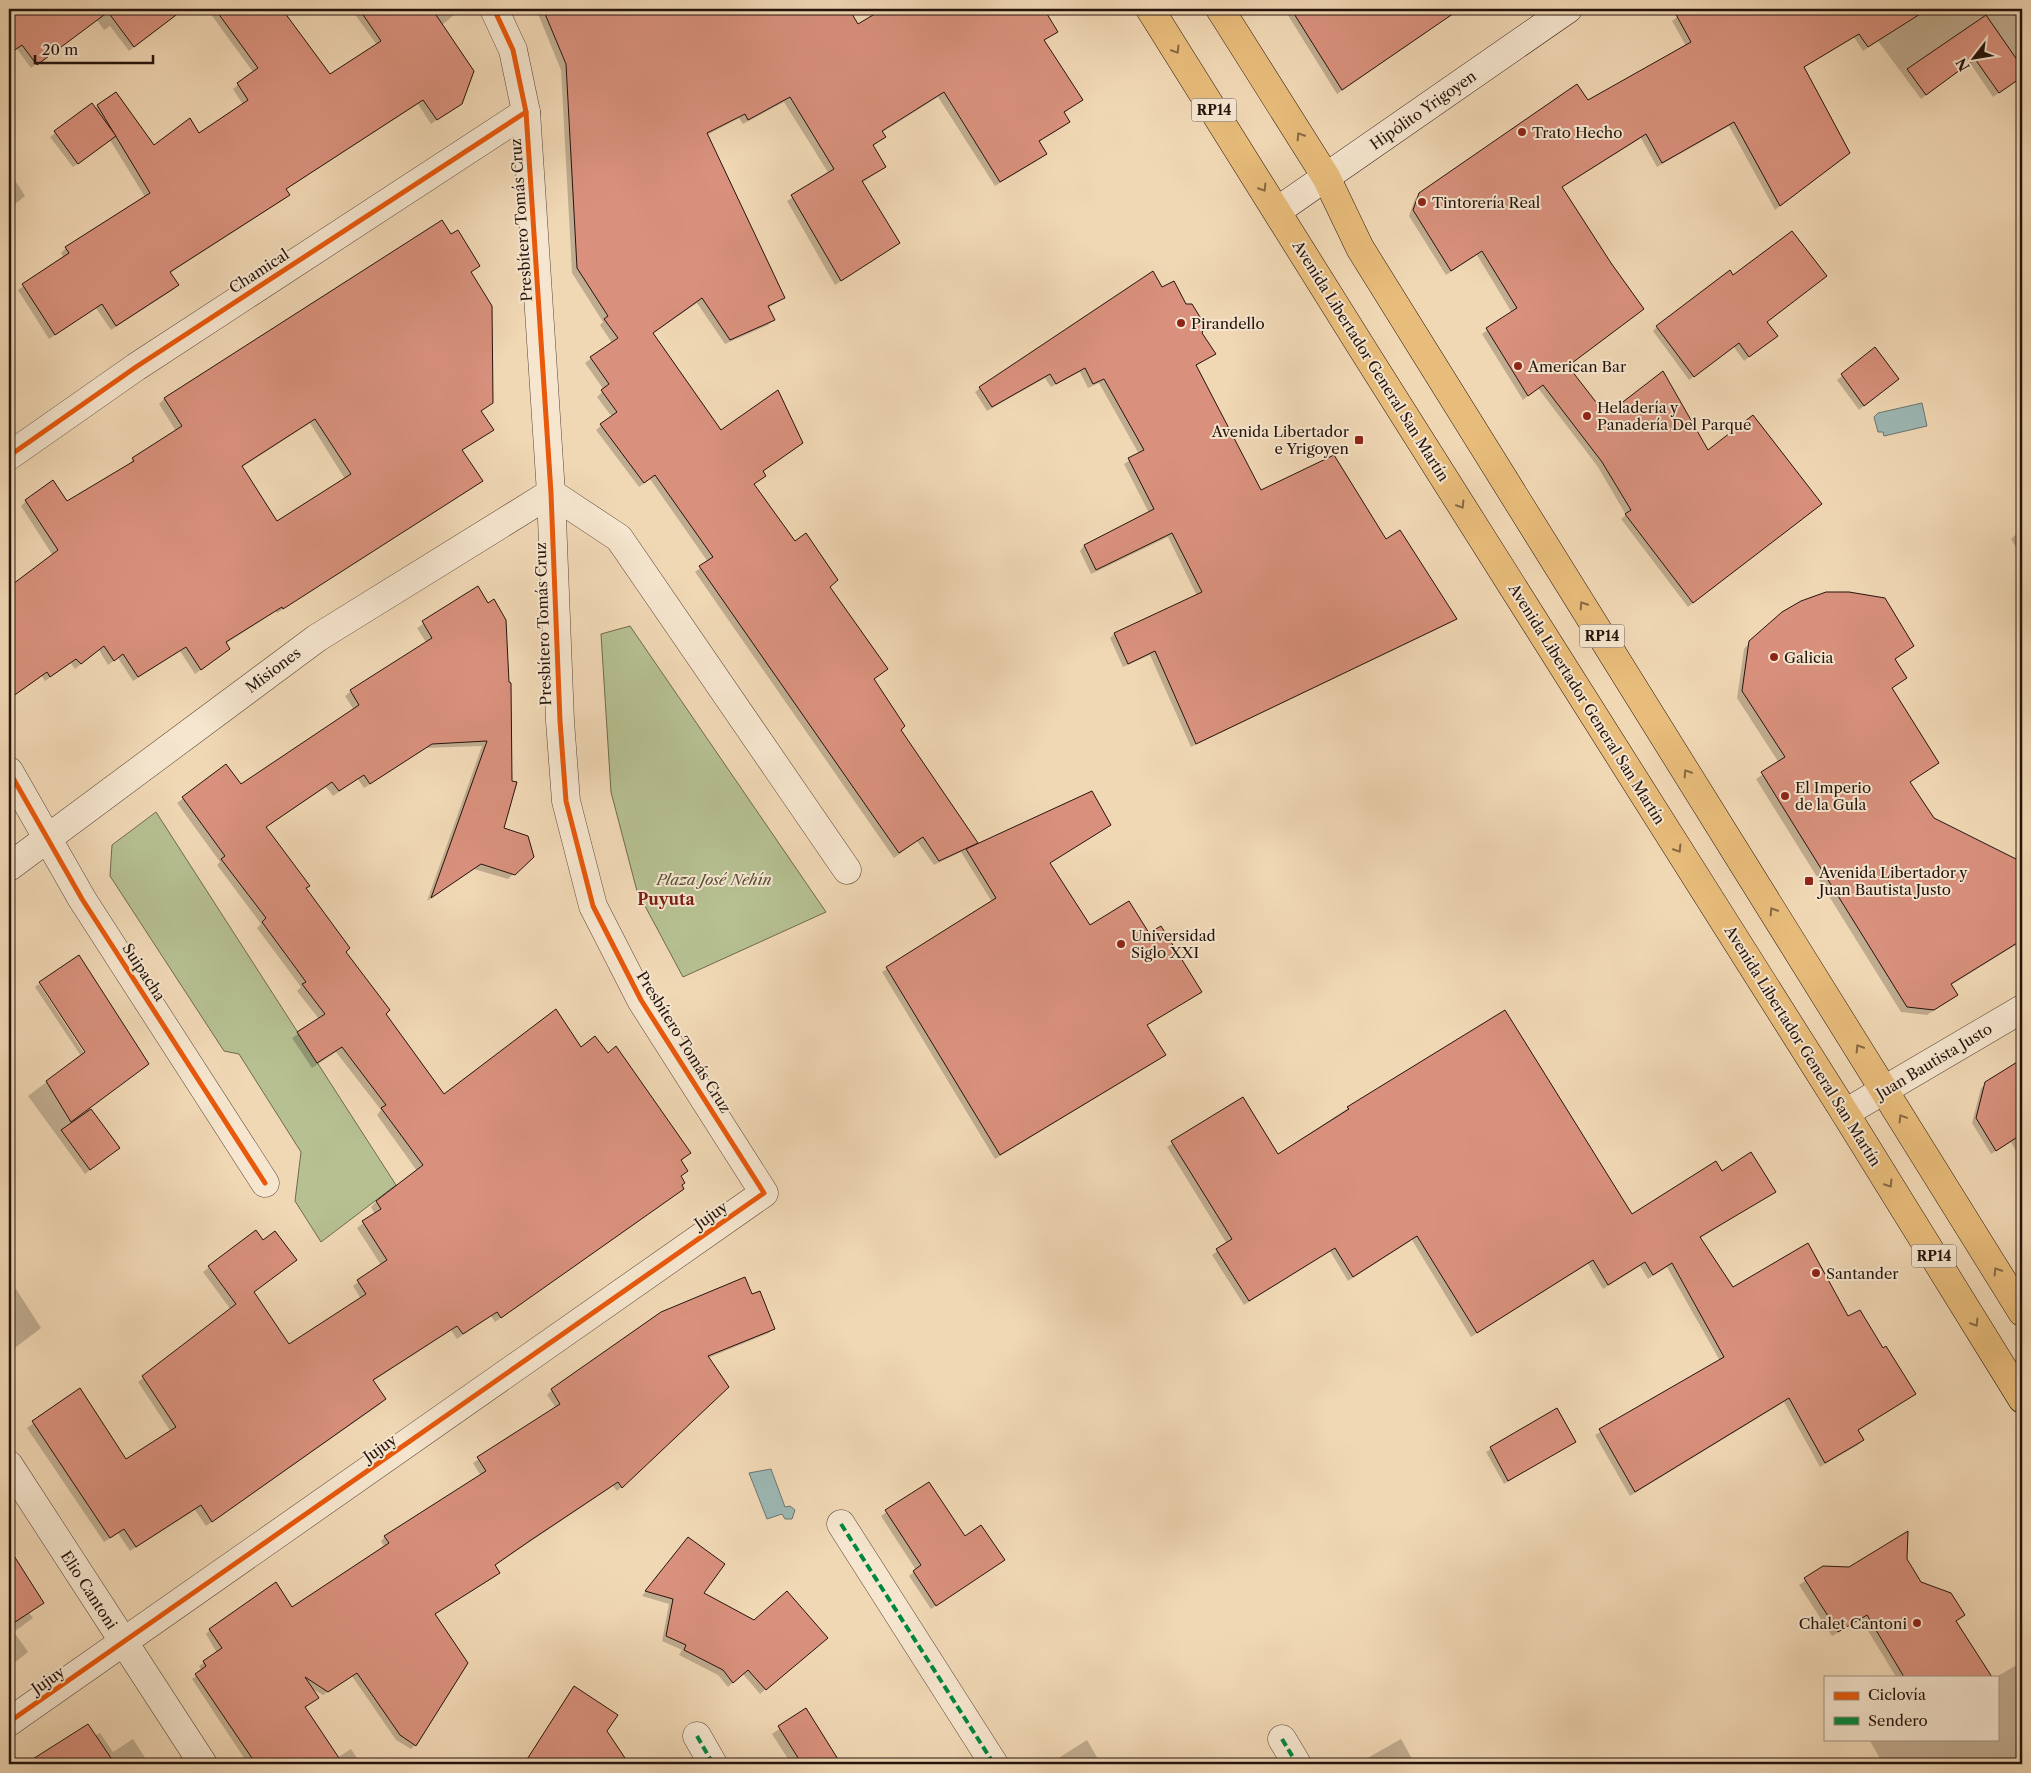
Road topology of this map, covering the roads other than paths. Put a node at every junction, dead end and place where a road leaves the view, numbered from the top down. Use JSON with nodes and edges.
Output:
{"nodes":[{"id":1,"x":494,"y":9,"type":"edge"},
{"id":2,"x":1150,"y":9,"type":"edge"},
{"id":3,"x":1220,"y":9,"type":"edge"},
{"id":4,"x":1568,"y":9,"type":"edge"},
{"id":5,"x":526,"y":112,"type":"junction"},
{"id":6,"x":1326,"y":177,"type":"junction"},
{"id":7,"x":1277,"y":211,"type":"junction"},
{"id":8,"x":9,"y":456,"type":"edge"},
{"id":9,"x":551,"y":493,"type":"junction"},
{"id":10,"x":9,"y":770,"type":"edge"},
{"id":11,"x":48,"y":838,"type":"junction"},
{"id":12,"x":9,"y":867,"type":"edge"},
{"id":13,"x":847,"y":870,"type":"dead end"},
{"id":14,"x":2022,"y":1009,"type":"edge"},
{"id":15,"x":1885,"y":1090,"type":"junction"},
{"id":16,"x":1845,"y":1113,"type":"junction"},
{"id":17,"x":265,"y":1183,"type":"dead end"},
{"id":18,"x":764,"y":1193,"type":"joint"},
{"id":19,"x":2022,"y":1312,"type":"edge"},
{"id":20,"x":2022,"y":1399,"type":"edge"},
{"id":21,"x":9,"y":1465,"type":"edge"},
{"id":22,"x":841,"y":1524,"type":"dead end"},
{"id":23,"x":124,"y":1643,"type":"junction"},
{"id":24,"x":9,"y":1722,"type":"edge"},
{"id":25,"x":697,"y":1736,"type":"dead end"},
{"id":26,"x":1282,"y":1739,"type":"dead end"},
{"id":27,"x":202,"y":1764,"type":"edge"},
{"id":28,"x":713,"y":1764,"type":"edge"},
{"id":29,"x":994,"y":1764,"type":"edge"},
{"id":30,"x":1296,"y":1764,"type":"edge"}],
"edges":[{"from":1,"to":5,"type":"street","name":"Presbítero Tomás Cruz"},
{"from":2,"to":7,"type":"main road","name":"Avenida Libertador General San Martín","number":"RP14","one_way":true},
{"from":6,"to":3,"type":"main road","number":"RP14","one_way":true},
{"from":4,"to":6,"type":"street","name":"Hipólito Yrigoyen"},
{"from":5,"to":8,"type":"street","name":"Chamical"},
{"from":5,"to":9,"type":"street","name":"Presbítero Tomás Cruz"},
{"from":6,"to":7,"type":"street","name":"Hipólito Yrigoyen"},
{"from":15,"to":6,"type":"main road","number":"RP14","one_way":true},
{"from":7,"to":16,"type":"main road","name":"Avenida Libertador General San Martín","number":"RP14","one_way":true},
{"from":9,"to":11,"type":"street","name":"Misiones"},
{"from":9,"to":13,"type":"street"},
{"from":9,"to":18,"type":"street","name":"Presbítero Tomás Cruz"},
{"from":10,"to":11,"type":"street","name":"Suipacha"},
{"from":11,"to":12,"type":"street","name":"Misiones"},
{"from":11,"to":17,"type":"street","name":"Suipacha"},
{"from":14,"to":15,"type":"street","name":"Juan Bautista Justo"},
{"from":15,"to":16,"type":"street","name":"Juan Bautista Justo"},
{"from":19,"to":15,"type":"main road","number":"RP14","one_way":true},
{"from":16,"to":20,"type":"main road","name":"Avenida Libertador General San Martín","number":"RP14","one_way":true},
{"from":18,"to":23,"type":"street","name":"Jujuy"},
{"from":21,"to":23,"type":"street","name":"Elio Cantoni"},
{"from":22,"to":29,"type":"street"},
{"from":23,"to":24,"type":"street","name":"Jujuy"},
{"from":23,"to":27,"type":"street","name":"Elio Cantoni"},
{"from":25,"to":28,"type":"street"},
{"from":26,"to":30,"type":"street"}]}
